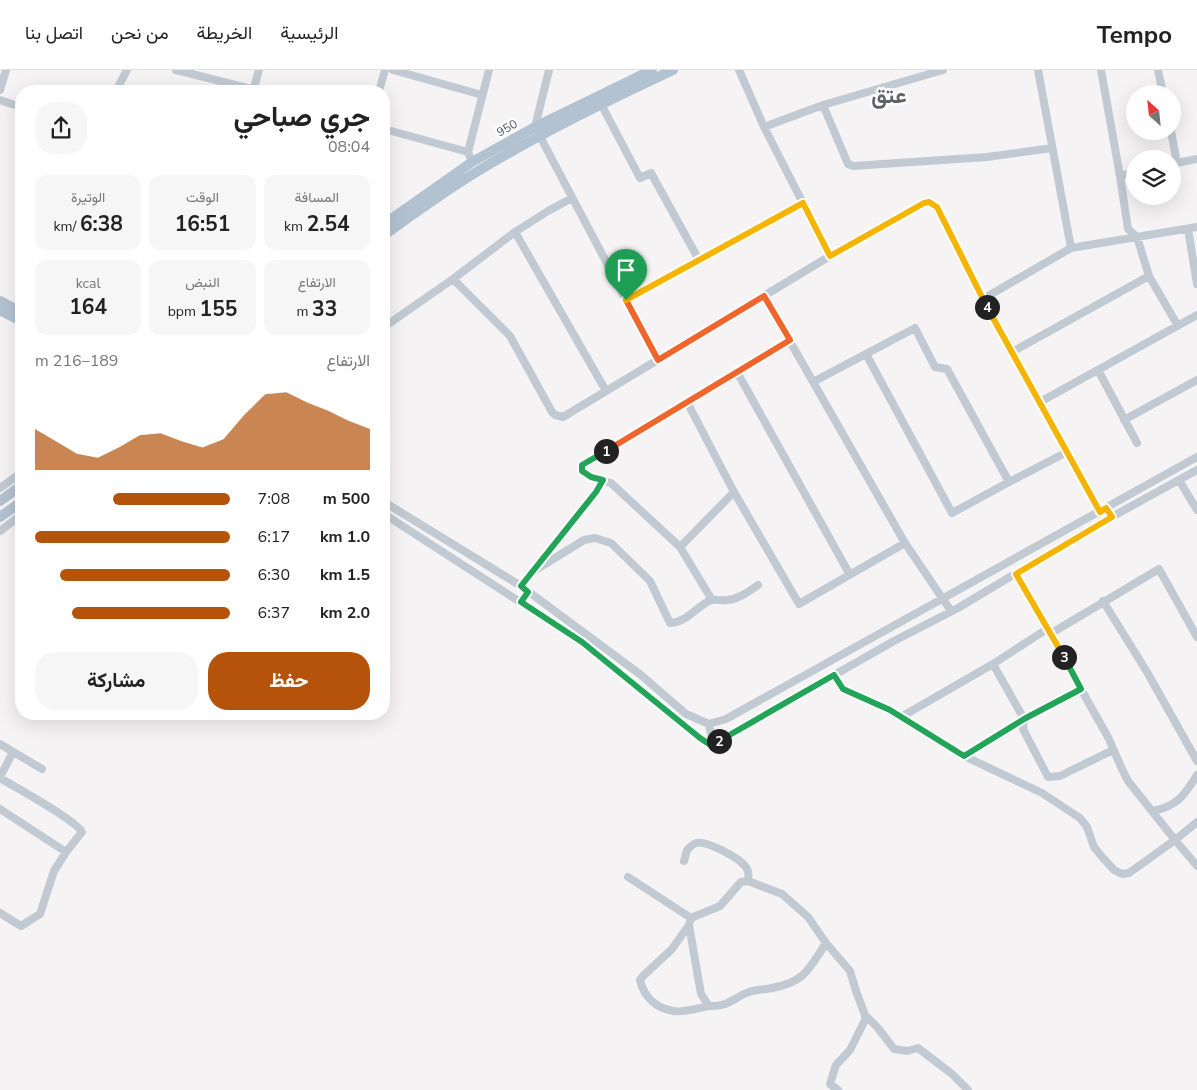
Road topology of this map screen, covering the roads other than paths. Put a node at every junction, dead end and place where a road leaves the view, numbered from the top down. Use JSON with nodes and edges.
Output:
{"nodes":[{"id":1,"x":6,"y":70,"type":"edge"},
{"id":2,"x":127,"y":70,"type":"edge"},
{"id":3,"x":176,"y":70,"type":"edge"},
{"id":4,"x":259,"y":70,"type":"edge"},
{"id":5,"x":385,"y":70,"type":"edge"},
{"id":6,"x":393,"y":70,"type":"edge"},
{"id":7,"x":489,"y":70,"type":"edge"},
{"id":8,"x":549,"y":70,"type":"edge"},
{"id":9,"x":645,"y":70,"type":"edge"},
{"id":10,"x":652,"y":70,"type":"edge"},
{"id":11,"x":739,"y":70,"type":"edge"},
{"id":12,"x":943,"y":70,"type":"edge"},
{"id":13,"x":1038,"y":70,"type":"edge"},
{"id":14,"x":1102,"y":70,"type":"edge"},
{"id":15,"x":1158,"y":70,"type":"edge"},
{"id":16,"x":668,"y":71,"type":"edge"},
{"id":17,"x":635,"y":78,"type":"junction"},
{"id":18,"x":119,"y":85,"type":"edge"},
{"id":19,"x":233,"y":85,"type":"edge"},
{"id":20,"x":257,"y":85,"type":"edge"},
{"id":21,"x":381,"y":85,"type":"edge"},
{"id":22,"x":1161,"y":85,"type":"edge"},
{"id":23,"x":0,"y":90,"type":"edge"},
{"id":24,"x":482,"y":95,"type":"junction"},
{"id":25,"x":0,"y":100,"type":"edge"},
{"id":26,"x":601,"y":104,"type":"junction"},
{"id":27,"x":15,"y":105,"type":"edge"},
{"id":28,"x":823,"y":105,"type":"junction"},
{"id":29,"x":764,"y":127,"type":"junction"},
{"id":30,"x":390,"y":131,"type":"edge"},
{"id":31,"x":537,"y":132,"type":"junction"},
{"id":32,"x":1052,"y":148,"type":"junction"},
{"id":33,"x":468,"y":152,"type":"junction"},
{"id":34,"x":1197,"y":160,"type":"edge"},
{"id":35,"x":472,"y":162,"type":"junction"},
{"id":36,"x":1181,"y":162,"type":"edge"},
{"id":37,"x":1126,"y":174,"type":"edge"},
{"id":38,"x":1120,"y":176,"type":"junction"},
{"id":39,"x":572,"y":198,"type":"junction"},
{"id":40,"x":803,"y":203,"type":"junction"},
{"id":41,"x":390,"y":220,"type":"edge"},
{"id":42,"x":1197,"y":227,"type":"edge"},
{"id":43,"x":1188,"y":228,"type":"junction"},
{"id":44,"x":390,"y":231,"type":"edge"},
{"id":45,"x":515,"y":232,"type":"junction"},
{"id":46,"x":1137,"y":237,"type":"junction"},
{"id":47,"x":1071,"y":248,"type":"junction"},
{"id":48,"x":830,"y":256,"type":"junction"},
{"id":49,"x":699,"y":260,"type":"junction"},
{"id":50,"x":1149,"y":276,"type":"junction"},
{"id":51,"x":453,"y":279,"type":"junction"},
{"id":52,"x":1197,"y":284,"type":"edge"},
{"id":53,"x":764,"y":296,"type":"junction"},
{"id":54,"x":984,"y":299,"type":"junction"},
{"id":55,"x":626,"y":300,"type":"junction"},
{"id":56,"x":0,"y":301,"type":"edge"},
{"id":57,"x":15,"y":309,"type":"edge"},
{"id":58,"x":0,"y":310,"type":"edge"},
{"id":59,"x":1197,"y":315,"type":"edge"},
{"id":60,"x":15,"y":318,"type":"edge"},
{"id":61,"x":390,"y":323,"type":"edge"},
{"id":62,"x":1178,"y":326,"type":"junction"},
{"id":63,"x":790,"y":340,"type":"junction"},
{"id":64,"x":1012,"y":352,"type":"junction"},
{"id":65,"x":866,"y":354,"type":"junction"},
{"id":66,"x":658,"y":360,"type":"junction"},
{"id":67,"x":1098,"y":370,"type":"junction"},
{"id":68,"x":737,"y":372,"type":"junction"},
{"id":69,"x":1197,"y":380,"type":"edge"},
{"id":70,"x":814,"y":382,"type":"junction"},
{"id":71,"x":606,"y":391,"type":"junction"},
{"id":72,"x":687,"y":402,"type":"junction"},
{"id":73,"x":1040,"y":402,"type":"junction"},
{"id":74,"x":1124,"y":420,"type":"junction"},
{"id":75,"x":1137,"y":443,"type":"dead end"},
{"id":76,"x":1068,"y":452,"type":"junction"},
{"id":77,"x":1197,"y":458,"type":"edge"},
{"id":78,"x":1197,"y":470,"type":"edge"},
{"id":79,"x":15,"y":477,"type":"edge"},
{"id":80,"x":603,"y":480,"type":"junction"},
{"id":81,"x":1179,"y":480,"type":"junction"},
{"id":82,"x":1009,"y":482,"type":"junction"},
{"id":83,"x":0,"y":488,"type":"edge"},
{"id":84,"x":15,"y":490,"type":"edge"},
{"id":85,"x":734,"y":492,"type":"junction"},
{"id":86,"x":0,"y":501,"type":"edge"},
{"id":87,"x":390,"y":506,"type":"edge"},
{"id":88,"x":15,"y":507,"type":"edge"},
{"id":89,"x":1103,"y":510,"type":"junction"},
{"id":90,"x":1197,"y":510,"type":"edge"},
{"id":91,"x":1112,"y":517,"type":"junction"},
{"id":92,"x":0,"y":518,"type":"edge"},
{"id":93,"x":390,"y":518,"type":"edge"},
{"id":94,"x":15,"y":520,"type":"edge"},
{"id":95,"x":0,"y":531,"type":"edge"},
{"id":96,"x":905,"y":544,"type":"junction"},
{"id":97,"x":680,"y":546,"type":"junction"},
{"id":98,"x":529,"y":574,"type":"junction"},
{"id":99,"x":1016,"y":574,"type":"junction"},
{"id":100,"x":850,"y":575,"type":"junction"},
{"id":101,"x":758,"y":584,"type":"dead end"},
{"id":102,"x":521,"y":586,"type":"junction"},
{"id":103,"x":528,"y":592,"type":"junction"},
{"id":104,"x":712,"y":600,"type":"junction"},
{"id":105,"x":942,"y":600,"type":"junction"},
{"id":106,"x":1103,"y":601,"type":"junction"},
{"id":107,"x":521,"y":602,"type":"junction"},
{"id":108,"x":951,"y":611,"type":"junction"},
{"id":109,"x":888,"y":630,"type":"junction"},
{"id":110,"x":1049,"y":631,"type":"junction"},
{"id":111,"x":1197,"y":637,"type":"edge"},
{"id":112,"x":894,"y":641,"type":"junction"},
{"id":113,"x":993,"y":664,"type":"junction"},
{"id":114,"x":834,"y":675,"type":"junction"},
{"id":115,"x":793,"y":682,"type":"junction"},
{"id":116,"x":1081,"y":689,"type":"junction"},
{"id":117,"x":800,"y":695,"type":"junction"},
{"id":118,"x":901,"y":717,"type":"junction"},
{"id":119,"x":1024,"y":719,"type":"junction"},
{"id":120,"x":709,"y":724,"type":"junction"},
{"id":121,"x":0,"y":744,"type":"edge"},
{"id":122,"x":713,"y":744,"type":"junction"},
{"id":123,"x":1113,"y":750,"type":"junction"},
{"id":124,"x":13,"y":752,"type":"junction"},
{"id":125,"x":964,"y":756,"type":"junction"},
{"id":126,"x":1197,"y":761,"type":"edge"},
{"id":127,"x":42,"y":769,"type":"dead end"},
{"id":128,"x":1197,"y":776,"type":"edge"},
{"id":129,"x":0,"y":777,"type":"edge"},
{"id":130,"x":0,"y":809,"type":"edge"},
{"id":131,"x":1153,"y":811,"type":"junction"},
{"id":132,"x":1197,"y":822,"type":"edge"},
{"id":133,"x":1175,"y":840,"type":"junction"},
{"id":134,"x":66,"y":852,"type":"junction"},
{"id":135,"x":684,"y":861,"type":"dead end"},
{"id":136,"x":1197,"y":866,"type":"edge"},
{"id":137,"x":628,"y":878,"type":"dead end"},
{"id":138,"x":748,"y":880,"type":"junction"},
{"id":139,"x":0,"y":914,"type":"edge"},
{"id":140,"x":690,"y":922,"type":"junction"},
{"id":141,"x":826,"y":943,"type":"junction"},
{"id":142,"x":709,"y":1006,"type":"junction"},
{"id":143,"x":865,"y":1015,"type":"junction"},
{"id":144,"x":838,"y":1090,"type":"edge"},
{"id":145,"x":968,"y":1090,"type":"edge"}],
"edges":[{"from":1,"to":23,"type":"street"},
{"from":2,"to":18,"type":"street"},
{"from":3,"to":19,"type":"street"},
{"from":4,"to":20,"type":"street"},
{"from":5,"to":21,"type":"street"},
{"from":6,"to":24,"type":"street"},
{"from":7,"to":24,"type":"street"},
{"from":8,"to":31,"type":"street"},
{"from":9,"to":17,"type":"main road"},
{"from":10,"to":17,"type":"main road","name":"950","number":"950"},
{"from":11,"to":29,"type":"street"},
{"from":12,"to":28,"type":"street"},
{"from":13,"to":32,"type":"street"},
{"from":14,"to":38,"type":"street"},
{"from":15,"to":22,"type":"street"},
{"from":16,"to":26,"type":"main road","number":"950"},
{"from":17,"to":31,"type":"main road","name":"950","number":"950"},
{"from":24,"to":33,"type":"street"},
{"from":25,"to":27,"type":"street"},
{"from":26,"to":31,"type":"main road","number":"950"},
{"from":26,"to":49,"type":"street"},
{"from":28,"to":29,"type":"street"},
{"from":28,"to":32,"type":"street"},
{"from":29,"to":40,"type":"street"},
{"from":30,"to":33,"type":"street"},
{"from":31,"to":35,"type":"main road","name":"950","number":"950"},
{"from":31,"to":39,"type":"street"},
{"from":31,"to":44,"type":"main road","number":"950"},
{"from":32,"to":47,"type":"street"},
{"from":33,"to":35,"type":"street"},
{"from":34,"to":36,"type":"street"},
{"from":35,"to":41,"type":"main road","name":"950","number":"950"},
{"from":37,"to":38,"type":"street"},
{"from":38,"to":46,"type":"street"},
{"from":39,"to":45,"type":"street"},
{"from":39,"to":55,"type":"street"},
{"from":40,"to":48,"type":"street"},
{"from":40,"to":49,"type":"street"},
{"from":42,"to":43,"type":"street"},
{"from":43,"to":46,"type":"street"},
{"from":43,"to":52,"type":"street"},
{"from":45,"to":51,"type":"street"},
{"from":45,"to":71,"type":"street"},
{"from":46,"to":47,"type":"street"},
{"from":46,"to":50,"type":"street"},
{"from":47,"to":54,"type":"street"},
{"from":48,"to":53,"type":"street"},
{"from":48,"to":54,"type":"street"},
{"from":49,"to":55,"type":"street"},
{"from":50,"to":62,"type":"street"},
{"from":50,"to":64,"type":"street"},
{"from":51,"to":61,"type":"street"},
{"from":51,"to":71,"type":"street"},
{"from":53,"to":63,"type":"street"},
{"from":53,"to":66,"type":"street"},
{"from":54,"to":64,"type":"street"},
{"from":55,"to":66,"type":"street"},
{"from":56,"to":57,"type":"main road"},
{"from":58,"to":60,"type":"main road"},
{"from":59,"to":62,"type":"street"},
{"from":62,"to":67,"type":"street"},
{"from":63,"to":68,"type":"street"},
{"from":63,"to":70,"type":"street"},
{"from":64,"to":73,"type":"street"},
{"from":65,"to":70,"type":"street"},
{"from":65,"to":82,"type":"street"},
{"from":65,"to":82,"type":"street"},
{"from":66,"to":71,"type":"street"},
{"from":67,"to":73,"type":"street"},
{"from":67,"to":74,"type":"street"},
{"from":68,"to":72,"type":"street"},
{"from":68,"to":100,"type":"street"},
{"from":69,"to":74,"type":"street"},
{"from":70,"to":96,"type":"street"},
{"from":72,"to":80,"type":"street"},
{"from":72,"to":85,"type":"street"},
{"from":73,"to":76,"type":"street"},
{"from":74,"to":75,"type":"street"},
{"from":76,"to":82,"type":"street"},
{"from":76,"to":89,"type":"street"},
{"from":77,"to":89,"type":"street"},
{"from":78,"to":81,"type":"street"},
{"from":79,"to":83,"type":"street"},
{"from":80,"to":97,"type":"street"},
{"from":80,"to":98,"type":"street"},
{"from":81,"to":90,"type":"street"},
{"from":81,"to":91,"type":"street"},
{"from":84,"to":86,"type":"main road"},
{"from":85,"to":97,"type":"street"},
{"from":85,"to":100,"type":"street"},
{"from":87,"to":102,"type":"street"},
{"from":88,"to":92,"type":"main road"},
{"from":89,"to":91,"type":"street"},
{"from":89,"to":105,"type":"street"},
{"from":91,"to":99,"type":"street"},
{"from":93,"to":107,"type":"street"},
{"from":94,"to":95,"type":"street"},
{"from":96,"to":100,"type":"street"},
{"from":96,"to":105,"type":"street"},
{"from":97,"to":104,"type":"street"},
{"from":98,"to":102,"type":"street"},
{"from":98,"to":104,"type":"street"},
{"from":99,"to":108,"type":"street"},
{"from":99,"to":110,"type":"street"},
{"from":101,"to":104,"type":"street"},
{"from":102,"to":103,"type":"street"},
{"from":103,"to":107,"type":"street"},
{"from":103,"to":120,"type":"street"},
{"from":105,"to":108,"type":"street"},
{"from":105,"to":109,"type":"street"},
{"from":106,"to":110,"type":"street"},
{"from":106,"to":111,"type":"street"},
{"from":106,"to":126,"type":"street"},
{"from":107,"to":122,"type":"street"},
{"from":108,"to":112,"type":"street"},
{"from":109,"to":112,"type":"street"},
{"from":109,"to":115,"type":"street"},
{"from":110,"to":113,"type":"street"},
{"from":110,"to":116,"type":"street"},
{"from":112,"to":114,"type":"street"},
{"from":113,"to":118,"type":"street"},
{"from":113,"to":119,"type":"street"},
{"from":114,"to":117,"type":"street"},
{"from":114,"to":118,"type":"street"},
{"from":115,"to":117,"type":"street"},
{"from":115,"to":120,"type":"street"},
{"from":116,"to":119,"type":"street"},
{"from":116,"to":123,"type":"street"},
{"from":117,"to":122,"type":"street"},
{"from":118,"to":125,"type":"street"},
{"from":119,"to":123,"type":"street"},
{"from":119,"to":125,"type":"street"},
{"from":120,"to":122,"type":"street"},
{"from":121,"to":124,"type":"street"},
{"from":123,"to":131,"type":"street"},
{"from":124,"to":127,"type":"street"},
{"from":124,"to":129,"type":"street"},
{"from":125,"to":133,"type":"street"},
{"from":128,"to":131,"type":"street"},
{"from":129,"to":134,"type":"street"},
{"from":130,"to":134,"type":"street"},
{"from":131,"to":133,"type":"street"},
{"from":132,"to":133,"type":"street"},
{"from":133,"to":136,"type":"street"},
{"from":134,"to":139,"type":"street"},
{"from":135,"to":138,"type":"street"},
{"from":137,"to":140,"type":"street"},
{"from":138,"to":140,"type":"street"},
{"from":138,"to":141,"type":"street"},
{"from":140,"to":142,"type":"street"},
{"from":140,"to":142,"type":"street"},
{"from":141,"to":142,"type":"street"},
{"from":141,"to":143,"type":"street"},
{"from":143,"to":144,"type":"street"},
{"from":143,"to":145,"type":"street"}]}
